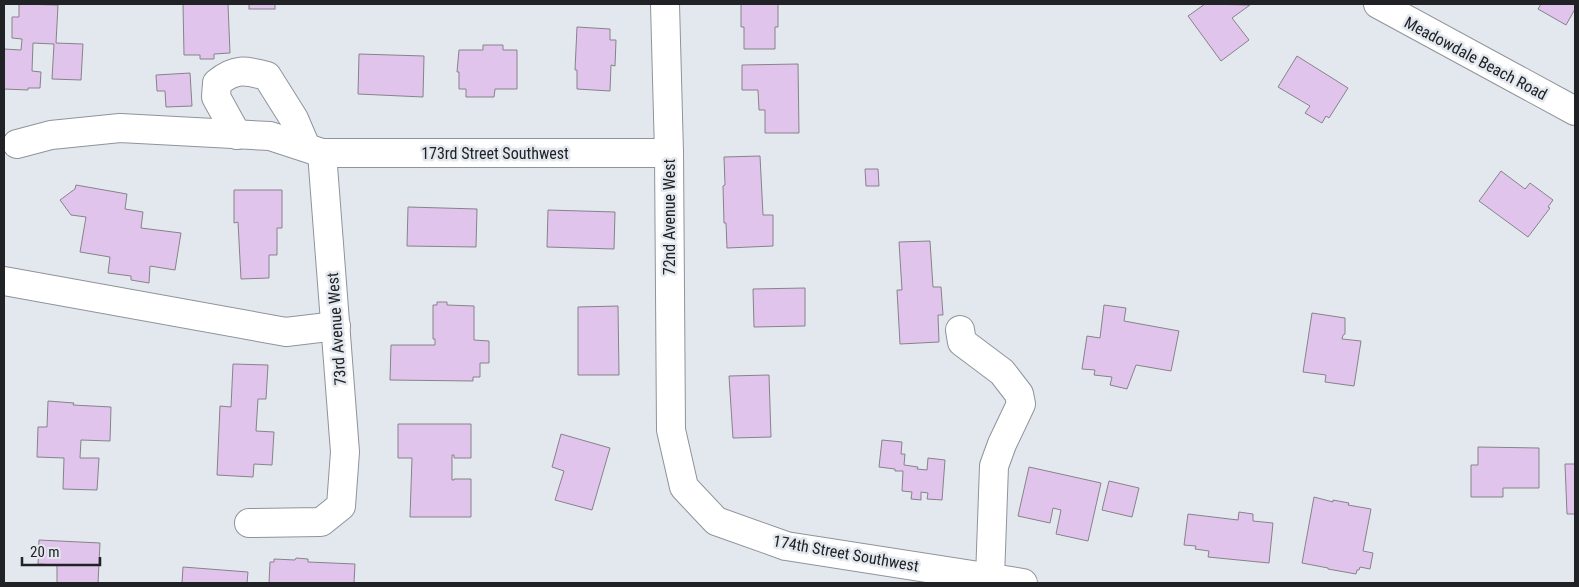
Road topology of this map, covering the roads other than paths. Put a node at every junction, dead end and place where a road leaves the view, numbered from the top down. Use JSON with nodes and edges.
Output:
{"nodes":[{"id":1,"x":665,"y":4,"type":"edge"},
{"id":2,"x":1378,"y":4,"type":"edge"},
{"id":3,"x":1575,"y":111,"type":"edge"},
{"id":4,"x":237,"y":134,"type":"junction"},
{"id":5,"x":17,"y":144,"type":"dead end"},
{"id":6,"x":314,"y":150,"type":"junction"},
{"id":7,"x":668,"y":153,"type":"junction"},
{"id":8,"x":4,"y":281,"type":"edge"},
{"id":9,"x":336,"y":326,"type":"junction"},
{"id":10,"x":960,"y":330,"type":"dead end"},
{"id":11,"x":671,"y":430,"type":"joint"},
{"id":12,"x":249,"y":523,"type":"dead end"},
{"id":13,"x":990,"y":578,"type":"junction"},
{"id":14,"x":1023,"y":583,"type":"edge"}],
"edges":[{"from":1,"to":7,"type":"street","name":"72nd Avenue West"},
{"from":2,"to":3,"type":"street","name":"Meadowdale Beach Road"},
{"from":4,"to":5,"type":"street","name":"173rd Street Southwest"},
{"from":4,"to":6,"type":"street","name":"173rd Street Southwest"},
{"from":4,"to":6,"type":"street","name":"73rd Avenue West"},
{"from":6,"to":7,"type":"street","name":"173rd Street Southwest"},
{"from":6,"to":9,"type":"street","name":"73rd Avenue West"},
{"from":7,"to":11,"type":"street","name":"72nd Avenue West"},
{"from":8,"to":9,"type":"street"},
{"from":9,"to":12,"type":"street","name":"73rd Avenue West"},
{"from":10,"to":13,"type":"street"},
{"from":11,"to":13,"type":"street","name":"174th Street Southwest"},
{"from":13,"to":14,"type":"street","name":"174th Street Southwest"}]}
